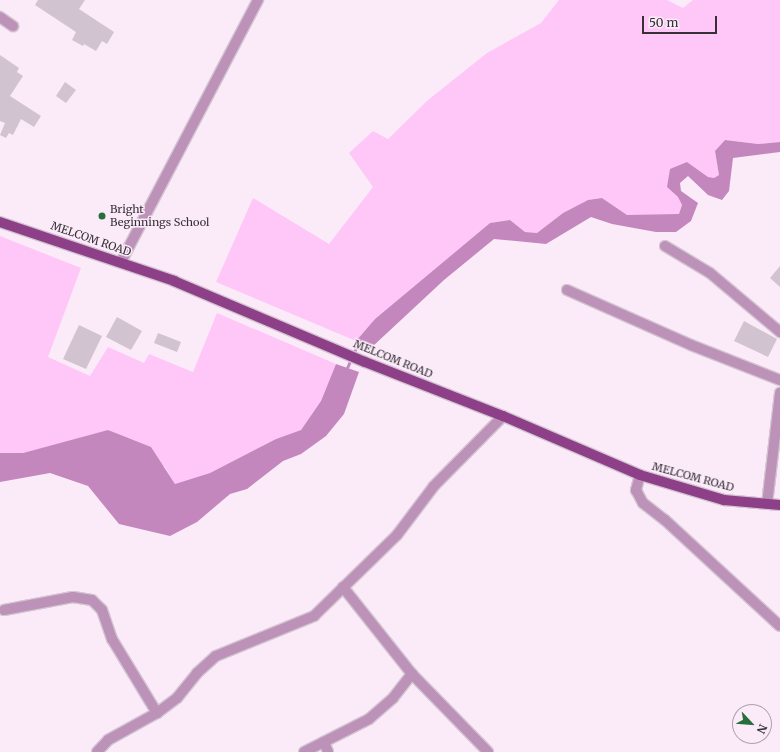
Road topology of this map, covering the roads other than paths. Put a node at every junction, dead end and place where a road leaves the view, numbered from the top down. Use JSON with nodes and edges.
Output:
{"nodes":[{"id":1,"x":258,"y":0,"type":"edge"},
{"id":2,"x":0,"y":17,"type":"edge"},
{"id":3,"x":13,"y":26,"type":"dead end"},
{"id":4,"x":0,"y":222,"type":"edge"},
{"id":5,"x":665,"y":246,"type":"dead end"},
{"id":6,"x":121,"y":262,"type":"junction"},
{"id":7,"x":567,"y":290,"type":"dead end"},
{"id":8,"x":780,"y":332,"type":"edge"},
{"id":9,"x":780,"y":380,"type":"edge"},
{"id":10,"x":780,"y":393,"type":"edge"},
{"id":11,"x":503,"y":416,"type":"junction"},
{"id":12,"x":640,"y":475,"type":"junction"},
{"id":13,"x":767,"y":504,"type":"junction"},
{"id":14,"x":780,"y":504,"type":"edge"},
{"id":15,"x":343,"y":587,"type":"junction"},
{"id":16,"x":4,"y":610,"type":"dead end"},
{"id":17,"x":780,"y":626,"type":"edge"},
{"id":18,"x":412,"y":674,"type":"junction"},
{"id":19,"x":157,"y":713,"type":"junction"},
{"id":20,"x":324,"y":742,"type":"junction"},
{"id":21,"x":98,"y":752,"type":"edge"},
{"id":22,"x":304,"y":752,"type":"edge"},
{"id":23,"x":328,"y":752,"type":"edge"},
{"id":24,"x":488,"y":752,"type":"edge"}],
"edges":[{"from":1,"to":6,"type":"street"},
{"from":2,"to":3,"type":"street"},
{"from":4,"to":6,"type":"main road","name":"MELCOM ROAD"},
{"from":5,"to":8,"type":"street"},
{"from":6,"to":11,"type":"main road","name":"MELCOM ROAD"},
{"from":7,"to":9,"type":"street"},
{"from":10,"to":13,"type":"street"},
{"from":11,"to":12,"type":"main road","name":"MELCOM ROAD"},
{"from":11,"to":15,"type":"street"},
{"from":12,"to":13,"type":"main road","name":"MELCOM ROAD"},
{"from":12,"to":17,"type":"street"},
{"from":13,"to":14,"type":"main road","name":"MELCOM ROAD"},
{"from":15,"to":18,"type":"street"},
{"from":15,"to":19,"type":"street"},
{"from":16,"to":19,"type":"street"},
{"from":18,"to":20,"type":"street"},
{"from":18,"to":24,"type":"street"},
{"from":19,"to":21,"type":"street"},
{"from":20,"to":22,"type":"street"},
{"from":20,"to":23,"type":"street"}]}
